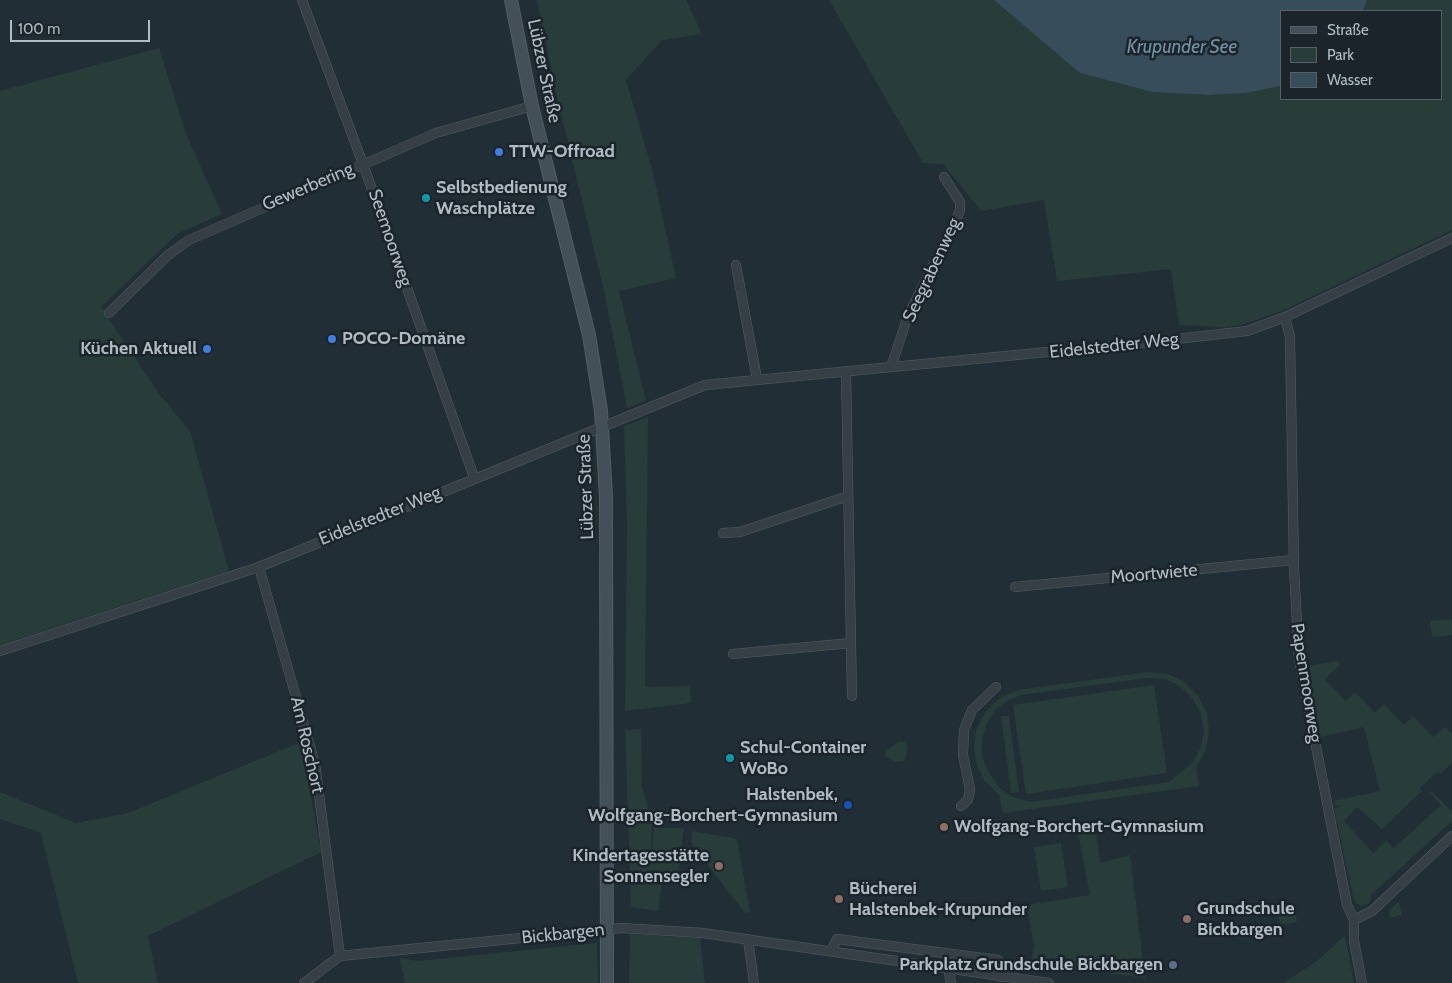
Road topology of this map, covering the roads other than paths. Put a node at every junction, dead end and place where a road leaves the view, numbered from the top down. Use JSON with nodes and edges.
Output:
{"nodes":[{"id":1,"x":302,"y":0,"type":"edge"},
{"id":2,"x":511,"y":0,"type":"edge"},
{"id":3,"x":532,"y":106,"type":"junction"},
{"id":4,"x":364,"y":164,"type":"junction"},
{"id":5,"x":944,"y":177,"type":"dead end"},
{"id":6,"x":1452,"y":238,"type":"edge"},
{"id":7,"x":736,"y":265,"type":"dead end"},
{"id":8,"x":108,"y":313,"type":"dead end"},
{"id":9,"x":1285,"y":317,"type":"junction"},
{"id":10,"x":891,"y":367,"type":"junction"},
{"id":11,"x":846,"y":371,"type":"junction"},
{"id":12,"x":757,"y":380,"type":"junction"},
{"id":13,"x":602,"y":428,"type":"junction"},
{"id":14,"x":474,"y":477,"type":"junction"},
{"id":15,"x":848,"y":496,"type":"junction"},
{"id":16,"x":723,"y":533,"type":"dead end"},
{"id":17,"x":1294,"y":560,"type":"junction"},
{"id":18,"x":259,"y":567,"type":"junction"},
{"id":19,"x":1015,"y":587,"type":"dead end"},
{"id":20,"x":851,"y":642,"type":"junction"},
{"id":21,"x":0,"y":652,"type":"edge"},
{"id":22,"x":733,"y":654,"type":"dead end"},
{"id":23,"x":996,"y":687,"type":"dead end"},
{"id":24,"x":852,"y":696,"type":"dead end"},
{"id":25,"x":961,"y":806,"type":"dead end"},
{"id":26,"x":1452,"y":836,"type":"edge"},
{"id":27,"x":1354,"y":920,"type":"junction"},
{"id":28,"x":607,"y":930,"type":"junction"},
{"id":29,"x":748,"y":939,"type":"junction"},
{"id":30,"x":831,"y":951,"type":"junction"},
{"id":31,"x":340,"y":956,"type":"junction"},
{"id":32,"x":948,"y":968,"type":"junction"},
{"id":33,"x":997,"y":978,"type":"edge"},
{"id":34,"x":304,"y":983,"type":"edge"},
{"id":35,"x":607,"y":983,"type":"edge"},
{"id":36,"x":754,"y":983,"type":"edge"},
{"id":37,"x":951,"y":983,"type":"edge"},
{"id":38,"x":1048,"y":983,"type":"edge"},
{"id":39,"x":1362,"y":983,"type":"edge"}],
"edges":[{"from":1,"to":4,"type":"street","name":"Seemoorweg"},
{"from":2,"to":3,"type":"street","name":"Lübzer Straße"},
{"from":3,"to":4,"type":"street","name":"Gewerbering"},
{"from":3,"to":13,"type":"street","name":"Lübzer Straße"},
{"from":4,"to":8,"type":"street","name":"Gewerbering"},
{"from":4,"to":14,"type":"street","name":"Seemoorweg"},
{"from":5,"to":10,"type":"street","name":"Seegrabenweg"},
{"from":6,"to":9,"type":"street","name":"Eidelstedter Weg"},
{"from":7,"to":12,"type":"street"},
{"from":9,"to":10,"type":"street","name":"Eidelstedter Weg"},
{"from":9,"to":17,"type":"street","name":"Papenmoorweg"},
{"from":10,"to":11,"type":"street","name":"Eidelstedter Weg"},
{"from":11,"to":12,"type":"street","name":"Eidelstedter Weg"},
{"from":11,"to":15,"type":"street"},
{"from":12,"to":13,"type":"street","name":"Eidelstedter Weg"},
{"from":13,"to":14,"type":"street","name":"Eidelstedter Weg"},
{"from":13,"to":28,"type":"street","name":"Lübzer Straße"},
{"from":14,"to":18,"type":"street","name":"Eidelstedter Weg"},
{"from":15,"to":16,"type":"street"},
{"from":15,"to":20,"type":"street"},
{"from":17,"to":19,"type":"street","name":"Moortwiete"},
{"from":17,"to":27,"type":"street","name":"Papenmoorweg"},
{"from":18,"to":21,"type":"street","name":"Eidelstedter Weg"},
{"from":18,"to":31,"type":"street","name":"Am Roschort"},
{"from":20,"to":22,"type":"street"},
{"from":20,"to":24,"type":"street"},
{"from":23,"to":25,"type":"street"},
{"from":26,"to":27,"type":"street"},
{"from":27,"to":39,"type":"street","name":"Papenmoorweg"},
{"from":28,"to":29,"type":"street","name":"Bickbargen"},
{"from":28,"to":31,"type":"street","name":"Bickbargen"},
{"from":28,"to":35,"type":"street","name":"Lübzer Straße"},
{"from":29,"to":30,"type":"street","name":"Bickbargen"},
{"from":29,"to":36,"type":"street"},
{"from":30,"to":32,"type":"street","name":"Bickbargen"},
{"from":30,"to":33,"type":"street"},
{"from":31,"to":34,"type":"street"},
{"from":32,"to":33,"type":"street","name":"Bickbargen"},
{"from":32,"to":37,"type":"street"},
{"from":33,"to":38,"type":"street","name":"Bickbargen"}]}
